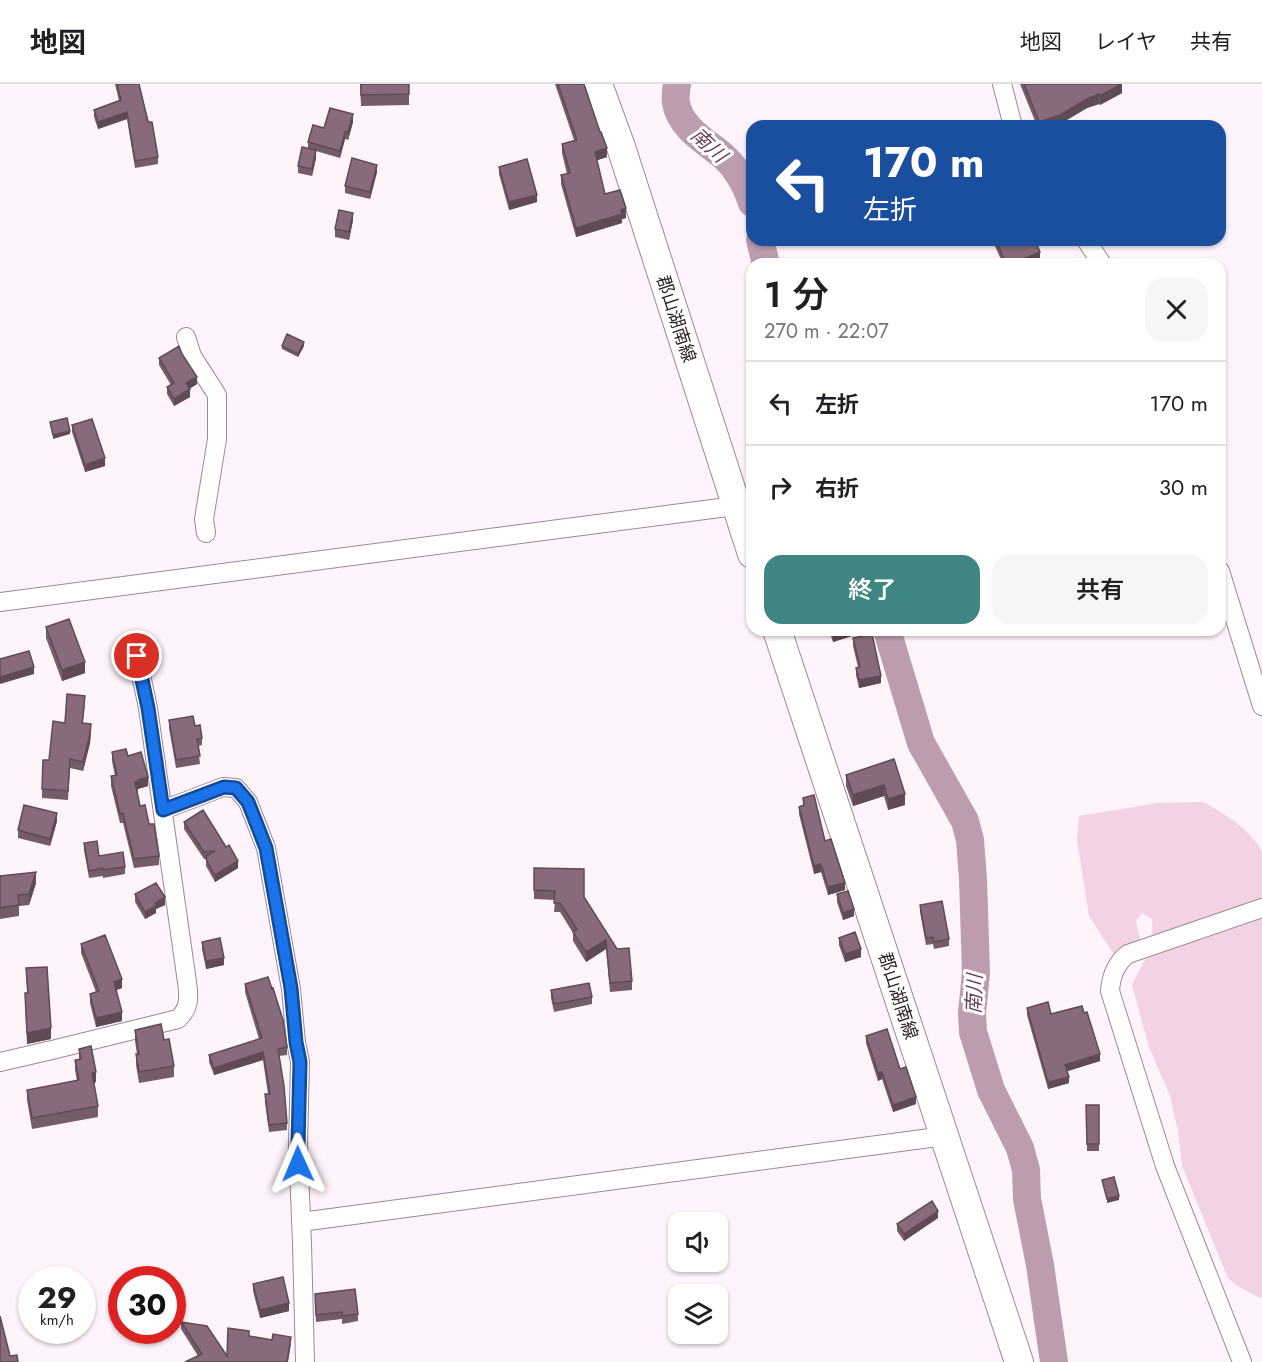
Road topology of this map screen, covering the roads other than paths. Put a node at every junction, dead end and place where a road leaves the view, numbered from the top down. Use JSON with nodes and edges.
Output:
{"nodes":[{"id":1,"x":598,"y":84,"type":"edge"},
{"id":2,"x":1002,"y":84,"type":"edge"},
{"id":3,"x":1011,"y":120,"type":"edge"},
{"id":4,"x":186,"y":338,"type":"dead end"},
{"id":5,"x":735,"y":506,"type":"junction"},
{"id":6,"x":206,"y":532,"type":"dead end"},
{"id":7,"x":746,"y":537,"type":"edge"},
{"id":8,"x":1226,"y":590,"type":"edge"},
{"id":9,"x":0,"y":602,"type":"edge"},
{"id":10,"x":779,"y":636,"type":"edge"},
{"id":11,"x":137,"y":656,"type":"dead end"},
{"id":12,"x":1262,"y":706,"type":"edge"},
{"id":13,"x":163,"y":810,"type":"junction"},
{"id":14,"x":1262,"y":908,"type":"edge"},
{"id":15,"x":0,"y":1062,"type":"edge"},
{"id":16,"x":945,"y":1136,"type":"junction"},
{"id":17,"x":301,"y":1222,"type":"junction"},
{"id":18,"x":305,"y":1362,"type":"edge"},
{"id":19,"x":1019,"y":1362,"type":"edge"},
{"id":20,"x":1242,"y":1362,"type":"edge"}],
"edges":[{"from":1,"to":5,"type":"main road","name":"郡山湖南線"},
{"from":2,"to":3,"type":"street"},
{"from":4,"to":6,"type":"street"},
{"from":5,"to":7,"type":"main road","name":"郡山湖南線"},
{"from":5,"to":9,"type":"street"},
{"from":8,"to":12,"type":"street"},
{"from":10,"to":16,"type":"main road","name":"郡山湖南線"},
{"from":11,"to":13,"type":"street"},
{"from":13,"to":15,"type":"street"},
{"from":13,"to":17,"type":"street"},
{"from":14,"to":20,"type":"street"},
{"from":16,"to":17,"type":"street"},
{"from":16,"to":19,"type":"main road","name":"郡山湖南線"},
{"from":17,"to":18,"type":"street"}]}
